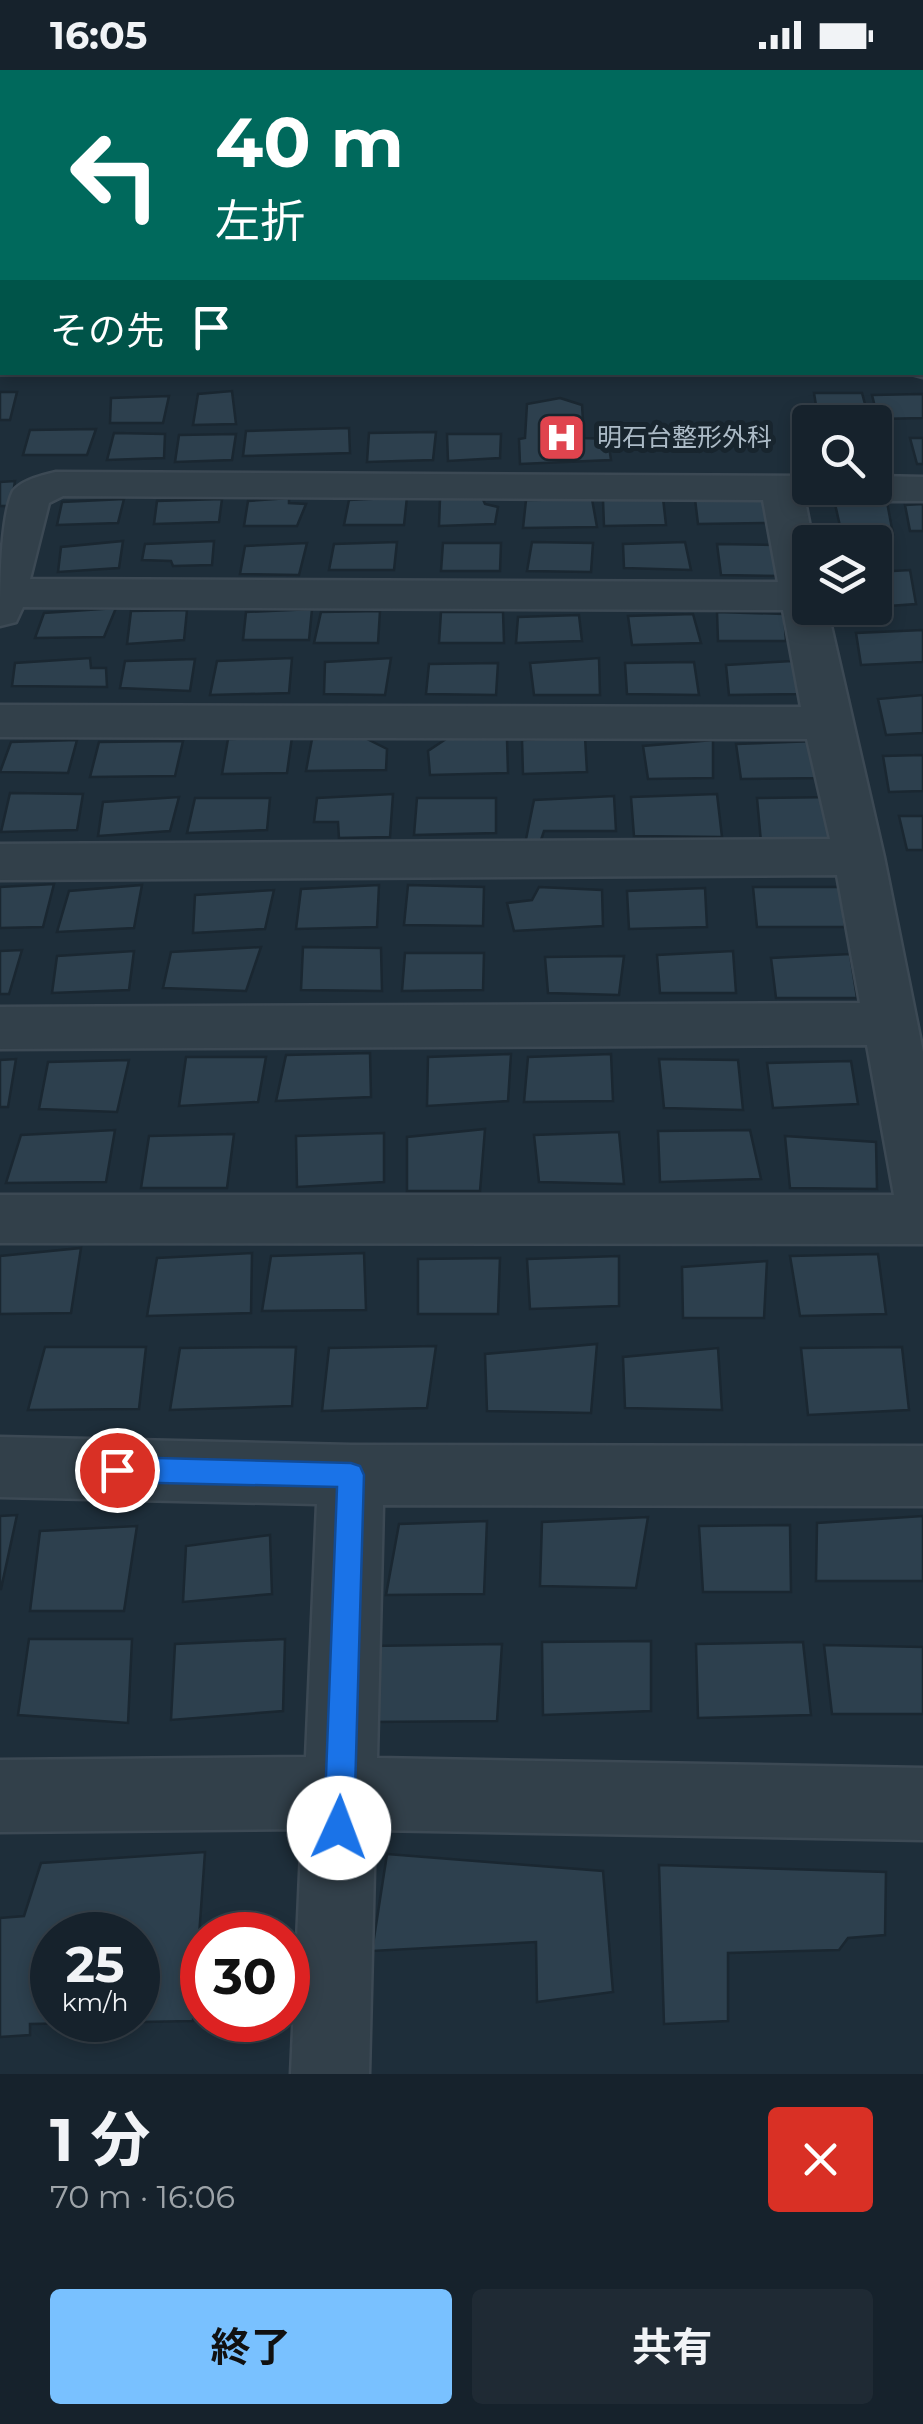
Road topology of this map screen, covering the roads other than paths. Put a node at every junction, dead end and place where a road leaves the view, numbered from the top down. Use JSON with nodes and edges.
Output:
{"nodes":[{"id":1,"x":923,"y":489,"type":"edge"},
{"id":2,"x":782,"y":490,"type":"junction"},
{"id":3,"x":792,"y":543,"type":"edge"},
{"id":4,"x":792,"y":596,"type":"edge"},
{"id":5,"x":2,"y":602,"type":"edge"},
{"id":6,"x":808,"y":625,"type":"edge"},
{"id":7,"x":0,"y":721,"type":"edge"},
{"id":8,"x":827,"y":723,"type":"junction"},
{"id":9,"x":858,"y":856,"type":"junction"},
{"id":10,"x":0,"y":862,"type":"edge"},
{"id":11,"x":890,"y":1024,"type":"junction"},
{"id":12,"x":0,"y":1028,"type":"edge"},
{"id":13,"x":923,"y":1197,"type":"edge"},
{"id":14,"x":0,"y":1220,"type":"edge"},
{"id":15,"x":923,"y":1220,"type":"edge"},
{"id":16,"x":0,"y":1467,"type":"edge"},
{"id":17,"x":351,"y":1475,"type":"junction"},
{"id":18,"x":923,"y":1476,"type":"edge"},
{"id":19,"x":340,"y":1793,"type":"junction"},
{"id":20,"x":0,"y":1796,"type":"edge"},
{"id":21,"x":923,"y":1804,"type":"edge"},
{"id":22,"x":330,"y":2074,"type":"edge"}],
"edges":[{"from":1,"to":2,"type":"street"},
{"from":2,"to":3,"type":"street"},
{"from":2,"to":5,"type":"street"},
{"from":4,"to":5,"type":"street"},
{"from":6,"to":8,"type":"street"},
{"from":7,"to":8,"type":"street"},
{"from":8,"to":9,"type":"street"},
{"from":9,"to":10,"type":"street"},
{"from":9,"to":11,"type":"street"},
{"from":11,"to":12,"type":"street"},
{"from":11,"to":13,"type":"street"},
{"from":14,"to":15,"type":"street"},
{"from":16,"to":17,"type":"street"},
{"from":17,"to":18,"type":"street"},
{"from":17,"to":19,"type":"street"},
{"from":19,"to":20,"type":"street"},
{"from":19,"to":21,"type":"street"},
{"from":19,"to":22,"type":"street"}]}
